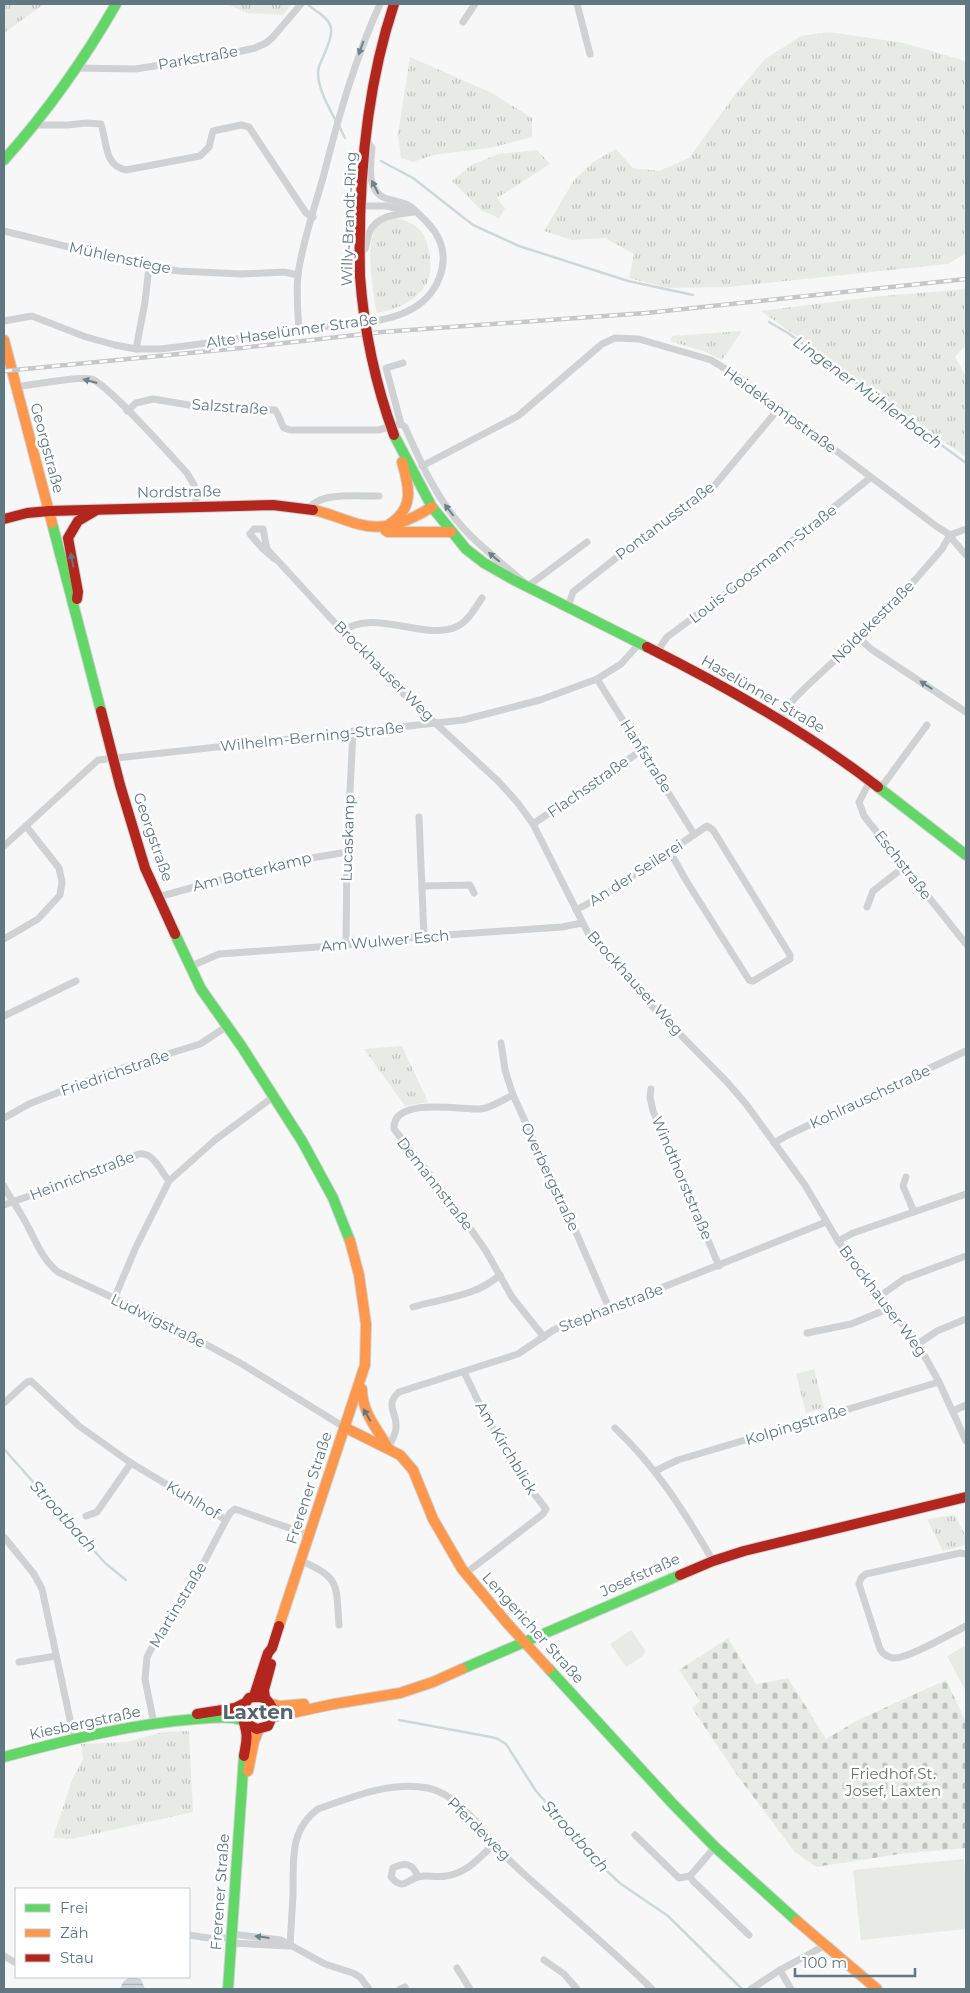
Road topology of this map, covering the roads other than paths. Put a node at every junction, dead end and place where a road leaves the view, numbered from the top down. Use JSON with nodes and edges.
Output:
{"nodes":[{"id":1,"x":116,"y":4,"type":"edge"},
{"id":2,"x":301,"y":4,"type":"edge"},
{"id":3,"x":380,"y":4,"type":"edge"},
{"id":4,"x":394,"y":4,"type":"edge"},
{"id":5,"x":475,"y":4,"type":"edge"},
{"id":6,"x":577,"y":4,"type":"edge"},
{"id":7,"x":463,"y":22,"type":"dead end"},
{"id":8,"x":590,"y":54,"type":"dead end"},
{"id":9,"x":76,"y":68,"type":"junction"},
{"id":10,"x":34,"y":125,"type":"junction"},
{"id":11,"x":366,"y":141,"type":"junction"},
{"id":12,"x":4,"y":160,"type":"edge"},
{"id":13,"x":362,"y":206,"type":"junction"},
{"id":14,"x":414,"y":212,"type":"junction"},
{"id":15,"x":313,"y":214,"type":"junction"},
{"id":16,"x":4,"y":231,"type":"edge"},
{"id":17,"x":360,"y":251,"type":"junction"},
{"id":18,"x":149,"y":267,"type":"junction"},
{"id":19,"x":298,"y":275,"type":"junction"},
{"id":20,"x":4,"y":321,"type":"edge"},
{"id":21,"x":299,"y":331,"type":"junction"},
{"id":22,"x":4,"y":340,"type":"edge"},
{"id":23,"x":136,"y":349,"type":"junction"},
{"id":24,"x":403,"y":363,"type":"dead end"},
{"id":25,"x":15,"y":387,"type":"junction"},
{"id":26,"x":780,"y":407,"type":"junction"},
{"id":27,"x":127,"y":411,"type":"junction"},
{"id":28,"x":401,"y":424,"type":"junction"},
{"id":29,"x":422,"y":466,"type":"junction"},
{"id":30,"x":407,"y":468,"type":"junction"},
{"id":31,"x":870,"y":478,"type":"junction"},
{"id":32,"x":379,"y":496,"type":"dead end"},
{"id":33,"x":432,"y":507,"type":"junction"},
{"id":34,"x":114,"y":508,"type":"junction"},
{"id":35,"x":197,"y":508,"type":"junction"},
{"id":36,"x":310,"y":509,"type":"junction"},
{"id":37,"x":49,"y":511,"type":"junction"},
{"id":38,"x":4,"y":519,"type":"edge"},
{"id":39,"x":382,"y":528,"type":"junction"},
{"id":40,"x":966,"y":529,"type":"edge"},
{"id":41,"x":450,"y":532,"type":"junction"},
{"id":42,"x":950,"y":535,"type":"junction"},
{"id":43,"x":587,"y":542,"type":"dead end"},
{"id":44,"x":966,"y":555,"type":"edge"},
{"id":45,"x":275,"y":559,"type":"junction"},
{"id":46,"x":528,"y":586,"type":"junction"},
{"id":47,"x":482,"y":598,"type":"dead end"},
{"id":48,"x":568,"y":607,"type":"junction"},
{"id":49,"x":75,"y":608,"type":"junction"},
{"id":50,"x":342,"y":632,"type":"junction"},
{"id":51,"x":859,"y":638,"type":"junction"},
{"id":52,"x":640,"y":643,"type":"junction"},
{"id":53,"x":657,"y":652,"type":"junction"},
{"id":54,"x":597,"y":679,"type":"junction"},
{"id":55,"x":966,"y":712,"type":"edge"},
{"id":56,"x":779,"y":719,"type":"junction"},
{"id":57,"x":437,"y":723,"type":"junction"},
{"id":58,"x":927,"y":725,"type":"dead end"},
{"id":59,"x":353,"y":731,"type":"junction"},
{"id":60,"x":642,"y":750,"type":"junction"},
{"id":61,"x":114,"y":758,"type":"junction"},
{"id":62,"x":870,"y":781,"type":"junction"},
{"id":63,"x":880,"y":789,"type":"junction"},
{"id":64,"x":419,"y":818,"type":"dead end"},
{"id":65,"x":533,"y":824,"type":"junction"},
{"id":66,"x":26,"y":826,"type":"junction"},
{"id":67,"x":694,"y":834,"type":"junction"},
{"id":68,"x":4,"y":846,"type":"edge"},
{"id":69,"x":346,"y":852,"type":"junction"},
{"id":70,"x":670,"y":852,"type":"junction"},
{"id":71,"x":966,"y":855,"type":"edge"},
{"id":72,"x":904,"y":868,"type":"junction"},
{"id":73,"x":422,"y":886,"type":"junction"},
{"id":74,"x":474,"y":893,"type":"dead end"},
{"id":75,"x":158,"y":897,"type":"junction"},
{"id":76,"x":867,"y":907,"type":"dead end"},
{"id":77,"x":576,"y":910,"type":"junction"},
{"id":78,"x":582,"y":923,"type":"junction"},
{"id":79,"x":424,"y":937,"type":"junction"},
{"id":80,"x":4,"y":939,"type":"edge"},
{"id":81,"x":966,"y":944,"type":"edge"},
{"id":82,"x":346,"y":946,"type":"junction"},
{"id":83,"x":189,"y":967,"type":"junction"},
{"id":84,"x":76,"y":981,"type":"dead end"},
{"id":85,"x":4,"y":1016,"type":"edge"},
{"id":86,"x":226,"y":1027,"type":"junction"},
{"id":87,"x":501,"y":1043,"type":"dead end"},
{"id":88,"x":966,"y":1051,"type":"edge"},
{"id":89,"x":650,"y":1090,"type":"dead end"},
{"id":90,"x":513,"y":1096,"type":"junction"},
{"id":91,"x":273,"y":1098,"type":"junction"},
{"id":92,"x":4,"y":1118,"type":"edge"},
{"id":93,"x":774,"y":1143,"type":"junction"},
{"id":94,"x":906,"y":1177,"type":"dead end"},
{"id":95,"x":170,"y":1181,"type":"junction"},
{"id":96,"x":4,"y":1186,"type":"edge"},
{"id":97,"x":966,"y":1194,"type":"edge"},
{"id":98,"x":12,"y":1203,"type":"junction"},
{"id":99,"x":4,"y":1205,"type":"edge"},
{"id":100,"x":914,"y":1212,"type":"junction"},
{"id":101,"x":826,"y":1222,"type":"junction"},
{"id":102,"x":838,"y":1241,"type":"junction"},
{"id":103,"x":966,"y":1256,"type":"edge"},
{"id":104,"x":719,"y":1266,"type":"junction"},
{"id":105,"x":500,"y":1275,"type":"junction"},
{"id":106,"x":880,"y":1296,"type":"junction"},
{"id":107,"x":114,"y":1299,"type":"junction"},
{"id":108,"x":413,"y":1307,"type":"dead end"},
{"id":109,"x":608,"y":1308,"type":"junction"},
{"id":110,"x":890,"y":1308,"type":"junction"},
{"id":111,"x":966,"y":1319,"type":"edge"},
{"id":112,"x":808,"y":1332,"type":"dead end"},
{"id":113,"x":367,"y":1336,"type":"joint"},
{"id":114,"x":544,"y":1336,"type":"junction"},
{"id":115,"x":918,"y":1344,"type":"junction"},
{"id":116,"x":464,"y":1372,"type":"junction"},
{"id":117,"x":362,"y":1378,"type":"junction"},
{"id":118,"x":939,"y":1382,"type":"junction"},
{"id":119,"x":4,"y":1403,"type":"edge"},
{"id":120,"x":966,"y":1405,"type":"edge"},
{"id":121,"x":953,"y":1410,"type":"junction"},
{"id":122,"x":344,"y":1427,"type":"junction"},
{"id":123,"x":615,"y":1428,"type":"dead end"},
{"id":124,"x":966,"y":1441,"type":"edge"},
{"id":125,"x":388,"y":1448,"type":"junction"},
{"id":126,"x":131,"y":1463,"type":"junction"},
{"id":127,"x":655,"y":1471,"type":"junction"},
{"id":128,"x":966,"y":1497,"type":"edge"},
{"id":129,"x":86,"y":1516,"type":"dead end"},
{"id":130,"x":226,"y":1520,"type":"junction"},
{"id":131,"x":309,"y":1535,"type":"junction"},
{"id":132,"x":4,"y":1537,"type":"edge"},
{"id":133,"x":966,"y":1554,"type":"edge"},
{"id":134,"x":301,"y":1561,"type":"junction"},
{"id":135,"x":713,"y":1561,"type":"junction"},
{"id":136,"x":466,"y":1573,"type":"junction"},
{"id":137,"x":339,"y":1625,"type":"dead end"},
{"id":138,"x":966,"y":1626,"type":"edge"},
{"id":139,"x":525,"y":1642,"type":"junction"},
{"id":140,"x":272,"y":1648,"type":"junction"},
{"id":141,"x":56,"y":1656,"type":"junction"},
{"id":142,"x":19,"y":1662,"type":"dead end"},
{"id":143,"x":254,"y":1696,"type":"junction"},
{"id":144,"x":269,"y":1701,"type":"junction"},
{"id":145,"x":243,"y":1704,"type":"junction"},
{"id":146,"x":334,"y":1704,"type":"junction"},
{"id":147,"x":273,"y":1717,"type":"junction"},
{"id":148,"x":172,"y":1721,"type":"junction"},
{"id":149,"x":244,"y":1722,"type":"junction"},
{"id":150,"x":154,"y":1724,"type":"junction"},
{"id":151,"x":259,"y":1729,"type":"junction"},
{"id":152,"x":74,"y":1738,"type":"junction"},
{"id":153,"x":4,"y":1757,"type":"edge"},
{"id":154,"x":241,"y":1796,"type":"junction"},
{"id":155,"x":635,"y":1835,"type":"dead end"},
{"id":156,"x":494,"y":1844,"type":"junction"},
{"id":157,"x":714,"y":1847,"type":"junction"},
{"id":158,"x":690,"y":1876,"type":"junction"},
{"id":159,"x":418,"y":1877,"type":"dead end"},
{"id":160,"x":190,"y":1935,"type":"edge"},
{"id":161,"x":749,"y":1936,"type":"dead end"},
{"id":162,"x":232,"y":1938,"type":"junction"},
{"id":163,"x":290,"y":1946,"type":"junction"},
{"id":164,"x":824,"y":1946,"type":"junction"},
{"id":165,"x":4,"y":1956,"type":"edge"},
{"id":166,"x":544,"y":1960,"type":"dead end"},
{"id":167,"x":15,"y":1962,"type":"edge"},
{"id":168,"x":457,"y":1968,"type":"dead end"},
{"id":169,"x":780,"y":1970,"type":"junction"},
{"id":170,"x":228,"y":1989,"type":"edge"},
{"id":171,"x":369,"y":1989,"type":"edge"},
{"id":172,"x":470,"y":1989,"type":"edge"},
{"id":173,"x":576,"y":1989,"type":"edge"},
{"id":174,"x":652,"y":1989,"type":"edge"},
{"id":175,"x":751,"y":1989,"type":"edge"},
{"id":176,"x":791,"y":1989,"type":"edge"},
{"id":177,"x":877,"y":1989,"type":"edge"}],
"edges":[{"from":1,"to":9,"type":"main road"},
{"from":2,"to":9,"type":"street","name":"Parkstraße"},
{"from":3,"to":15,"type":"street","name":"Willy-Brandt-Ring","one_way":true},
{"from":4,"to":11,"type":"main road","name":"Willy-Brandt-Ring"},
{"from":5,"to":7,"type":"street"},
{"from":6,"to":8,"type":"street"},
{"from":9,"to":10,"type":"main road"},
{"from":10,"to":12,"type":"main road"},
{"from":10,"to":15,"type":"street"},
{"from":11,"to":13,"type":"main road","name":"Willy-Brandt-Ring"},
{"from":14,"to":11,"type":"street","one_way":true},
{"from":13,"to":14,"type":"street"},
{"from":13,"to":17,"type":"main road","name":"Willy-Brandt-Ring"},
{"from":14,"to":17,"type":"street"},
{"from":14,"to":21,"type":"street","name":"Alte Haselünner Straße"},
{"from":15,"to":19,"type":"street","name":"Willy-Brandt-Ring"},
{"from":16,"to":18,"type":"street","name":"Mühlenstiege"},
{"from":17,"to":30,"type":"main road","name":"Willy-Brandt-Ring","bridge":true},
{"from":18,"to":19,"type":"street","name":"Mühlenstiege"},
{"from":18,"to":23,"type":"street"},
{"from":19,"to":21,"type":"street","name":"Willy-Brandt-Ring"},
{"from":20,"to":23,"type":"street","name":"Alte Haselünner Straße"},
{"from":21,"to":23,"type":"street","name":"Alte Haselünner Straße"},
{"from":22,"to":25,"type":"main road","name":"Georgstraße"},
{"from":24,"to":28,"type":"street","name":"Haselünner Straße"},
{"from":27,"to":25,"type":"street","one_way":true},
{"from":25,"to":37,"type":"main road","name":"Georgstraße"},
{"from":26,"to":29,"type":"street","name":"Heidekampstraße"},
{"from":26,"to":31,"type":"street","name":"Heidekampstraße"},
{"from":26,"to":48,"type":"street","name":"Pontanusstraße"},
{"from":27,"to":28,"type":"street","name":"Salzstraße"},
{"from":27,"to":35,"type":"street"},
{"from":28,"to":29,"type":"street","name":"Haselünner Straße"},
{"from":46,"to":29,"type":"street","name":"Haselünner Straße","one_way":true},
{"from":30,"to":33,"type":"main road","name":"Willy-Brandt-Ring"},
{"from":30,"to":39,"type":"main road"},
{"from":31,"to":42,"type":"street","name":"Heidekampstraße"},
{"from":31,"to":53,"type":"street","name":"Louis-Goosmann-Straße"},
{"from":32,"to":36,"type":"street"},
{"from":33,"to":39,"type":"main road","name":"Nordstraße"},
{"from":33,"to":41,"type":"main road","name":"Haselünner Straße"},
{"from":34,"to":35,"type":"main road","name":"Nordstraße"},
{"from":34,"to":37,"type":"main road","name":"Nordstraße"},
{"from":49,"to":34,"type":"main road","one_way":true},
{"from":35,"to":36,"type":"main road","name":"Nordstraße"},
{"from":36,"to":39,"type":"main road","name":"Nordstraße"},
{"from":37,"to":38,"type":"main road","name":"Nordstraße"},
{"from":37,"to":49,"type":"main road","name":"Georgstraße"},
{"from":39,"to":41,"type":"main road"},
{"from":40,"to":42,"type":"street"},
{"from":41,"to":46,"type":"main road","name":"Haselünner Straße"},
{"from":42,"to":44,"type":"street","name":"Heidekampstraße"},
{"from":42,"to":51,"type":"street","name":"Nöldekestraße"},
{"from":43,"to":46,"type":"street"},
{"from":45,"to":45,"type":"street","name":"Brockhauser Weg"},
{"from":45,"to":50,"type":"street","name":"Brockhauser Weg"},
{"from":46,"to":48,"type":"main road","name":"Haselünner Straße"},
{"from":47,"to":50,"type":"street"},
{"from":48,"to":52,"type":"main road","name":"Haselünner Straße"},
{"from":49,"to":61,"type":"main road","name":"Georgstraße"},
{"from":50,"to":57,"type":"street","name":"Brockhauser Weg"},
{"from":55,"to":51,"type":"street","one_way":true},
{"from":51,"to":56,"type":"street","name":"Nöldekestraße"},
{"from":52,"to":53,"type":"main road","name":"Haselünner Straße"},
{"from":52,"to":54,"type":"street","name":"Wilhelm-Berning-Straße"},
{"from":53,"to":56,"type":"main road","name":"Haselünner Straße"},
{"from":54,"to":57,"type":"street","name":"Wilhelm-Berning-Straße"},
{"from":54,"to":60,"type":"street","name":"Hanfstraße"},
{"from":56,"to":62,"type":"main road","name":"Haselünner Straße"},
{"from":57,"to":59,"type":"street","name":"Wilhelm-Berning-Straße"},
{"from":57,"to":65,"type":"street","name":"Brockhauser Weg"},
{"from":58,"to":63,"type":"street"},
{"from":59,"to":61,"type":"street","name":"Wilhelm-Berning-Straße"},
{"from":59,"to":69,"type":"street","name":"Lucaskamp"},
{"from":60,"to":65,"type":"street","name":"Flachsstraße"},
{"from":60,"to":67,"type":"street","name":"Hanfstraße"},
{"from":61,"to":66,"type":"street","name":"Wilhelm-Berning-Straße"},
{"from":61,"to":75,"type":"main road","name":"Georgstraße"},
{"from":62,"to":63,"type":"main road","name":"Haselünner Straße"},
{"from":62,"to":72,"type":"street","name":"Eschstraße"},
{"from":63,"to":71,"type":"main road","name":"Haselünner Straße"},
{"from":64,"to":73,"type":"street"},
{"from":65,"to":77,"type":"street","name":"Brockhauser Weg"},
{"from":66,"to":68,"type":"street","name":"Wilhelm-Berning-Straße"},
{"from":66,"to":80,"type":"street"},
{"from":67,"to":70,"type":"street","name":"An der Seilerei"},
{"from":67,"to":70,"type":"street"},
{"from":69,"to":75,"type":"street","name":"Am Botterkamp"},
{"from":69,"to":82,"type":"street","name":"Lucaskamp"},
{"from":70,"to":77,"type":"street","name":"An der Seilerei"},
{"from":72,"to":76,"type":"street"},
{"from":72,"to":81,"type":"street","name":"Eschstraße"},
{"from":73,"to":74,"type":"street"},
{"from":73,"to":79,"type":"street"},
{"from":75,"to":83,"type":"main road","name":"Georgstraße"},
{"from":77,"to":78,"type":"street","name":"Brockhauser Weg"},
{"from":78,"to":79,"type":"street","name":"Am Wulwer Esch"},
{"from":78,"to":93,"type":"street","name":"Brockhauser Weg"},
{"from":79,"to":82,"type":"street","name":"Am Wulwer Esch"},
{"from":82,"to":83,"type":"street","name":"Am Wulwer Esch"},
{"from":83,"to":86,"type":"main road","name":"Georgstraße"},
{"from":84,"to":85,"type":"street"},
{"from":86,"to":91,"type":"main road","name":"Georgstraße"},
{"from":86,"to":92,"type":"street","name":"Friedrichstraße"},
{"from":87,"to":90,"type":"street","name":"Overbergstraße"},
{"from":88,"to":93,"type":"street","name":"Kohlrauschstraße"},
{"from":89,"to":104,"type":"street","name":"Windthorststraße"},
{"from":90,"to":105,"type":"street","name":"Demannstraße"},
{"from":90,"to":109,"type":"street","name":"Overbergstraße"},
{"from":91,"to":95,"type":"street"},
{"from":91,"to":113,"type":"main road","name":"Georgstraße"},
{"from":93,"to":101,"type":"street","name":"Brockhauser Weg"},
{"from":94,"to":100,"type":"street"},
{"from":95,"to":98,"type":"street","name":"Heinrichstraße"},
{"from":95,"to":107,"type":"street"},
{"from":96,"to":98,"type":"street","name":"Ludwigstraße"},
{"from":97,"to":100,"type":"street"},
{"from":98,"to":99,"type":"street"},
{"from":98,"to":107,"type":"street","name":"Ludwigstraße"},
{"from":100,"to":102,"type":"street"},
{"from":101,"to":102,"type":"street","name":"Brockhauser Weg"},
{"from":101,"to":104,"type":"street","name":"Stephanstraße"},
{"from":102,"to":106,"type":"street","name":"Brockhauser Weg"},
{"from":103,"to":106,"type":"street"},
{"from":104,"to":109,"type":"street","name":"Stephanstraße"},
{"from":105,"to":108,"type":"street"},
{"from":105,"to":114,"type":"street","name":"Demannstraße"},
{"from":106,"to":110,"type":"street","name":"Brockhauser Weg"},
{"from":107,"to":122,"type":"street","name":"Ludwigstraße"},
{"from":109,"to":114,"type":"street","name":"Stephanstraße"},
{"from":110,"to":112,"type":"street"},
{"from":110,"to":115,"type":"street","name":"Brockhauser Weg"},
{"from":111,"to":115,"type":"street"},
{"from":113,"to":117,"type":"main road","name":"Frerener Straße"},
{"from":114,"to":116,"type":"street","name":"Stephanstraße"},
{"from":115,"to":118,"type":"street","name":"Brockhauser Weg"},
{"from":116,"to":125,"type":"street","name":"Stephanstraße"},
{"from":116,"to":136,"type":"street","name":"Am Kirchblick"},
{"from":117,"to":122,"type":"main road","name":"Frerener Straße"},
{"from":125,"to":117,"type":"main road","one_way":true},
{"from":118,"to":121,"type":"street","name":"Brockhauser Weg"},
{"from":118,"to":127,"type":"street","name":"Kolpingstraße"},
{"from":119,"to":126,"type":"street","name":"Kuhlhof"},
{"from":120,"to":121,"type":"street"},
{"from":121,"to":124,"type":"street","name":"Brockhauser Weg"},
{"from":122,"to":125,"type":"main road","name":"Lengericher Straße"},
{"from":122,"to":131,"type":"main road","name":"Frerener Straße"},
{"from":123,"to":127,"type":"street"},
{"from":125,"to":136,"type":"main road","name":"Lengericher Straße"},
{"from":126,"to":129,"type":"street"},
{"from":126,"to":130,"type":"street","name":"Kuhlhof"},
{"from":127,"to":135,"type":"street"},
{"from":128,"to":135,"type":"main road","name":"Josefstraße"},
{"from":130,"to":131,"type":"street","name":"Kuhlhof"},
{"from":130,"to":150,"type":"street","name":"Martinstraße"},
{"from":131,"to":134,"type":"main road","name":"Frerener Straße"},
{"from":132,"to":141,"type":"street"},
{"from":133,"to":138,"type":"street"},
{"from":134,"to":137,"type":"street"},
{"from":134,"to":140,"type":"main road","name":"Frerener Straße"},
{"from":135,"to":139,"type":"main road","name":"Josefstraße"},
{"from":136,"to":139,"type":"main road","name":"Lengericher Straße"},
{"from":139,"to":146,"type":"main road","name":"Josefstraße"},
{"from":139,"to":157,"type":"main road","name":"Lengericher Straße"},
{"from":140,"to":143,"type":"main road","name":"Frerener Straße"},
{"from":140,"to":144,"type":"main road","name":"Frerener Straße"},
{"from":141,"to":142,"type":"street"},
{"from":141,"to":152,"type":"street"},
{"from":143,"to":144,"type":"main road"},
{"from":143,"to":145,"type":"main road"},
{"from":144,"to":146,"type":"main road","name":"Josefstraße"},
{"from":144,"to":147,"type":"main road"},
{"from":145,"to":148,"type":"main road","name":"Kiesbergstraße"},
{"from":145,"to":149,"type":"main road"},
{"from":146,"to":147,"type":"main road","name":"Josefstraße"},
{"from":147,"to":151,"type":"main road"},
{"from":148,"to":149,"type":"main road","name":"Kiesbergstraße"},
{"from":148,"to":150,"type":"main road","name":"Kiesbergstraße"},
{"from":149,"to":151,"type":"main road"},
{"from":149,"to":154,"type":"main road","name":"Frerener Straße"},
{"from":150,"to":152,"type":"main road","name":"Kiesbergstraße"},
{"from":151,"to":154,"type":"main road","name":"Frerener Straße"},
{"from":152,"to":153,"type":"main road","name":"Kiesbergstraße"},
{"from":154,"to":162,"type":"main road","name":"Frerener Straße"},
{"from":155,"to":158,"type":"street"},
{"from":156,"to":159,"type":"street"},
{"from":156,"to":163,"type":"street","name":"Pferdeweg"},
{"from":156,"to":174,"type":"street","name":"Pferdeweg"},
{"from":157,"to":158,"type":"street"},
{"from":157,"to":164,"type":"main road","name":"Lengericher Straße"},
{"from":158,"to":161,"type":"street"},
{"from":160,"to":162,"type":"street"},
{"from":162,"to":163,"type":"street"},
{"from":162,"to":170,"type":"main road","name":"Frerener Straße"},
{"from":163,"to":171,"type":"street"},
{"from":164,"to":169,"type":"street"},
{"from":164,"to":177,"type":"main road","name":"Lengericher Straße"},
{"from":165,"to":167,"type":"street"},
{"from":166,"to":173,"type":"street"},
{"from":168,"to":172,"type":"street"},
{"from":169,"to":175,"type":"street"},
{"from":169,"to":176,"type":"street"}]}
